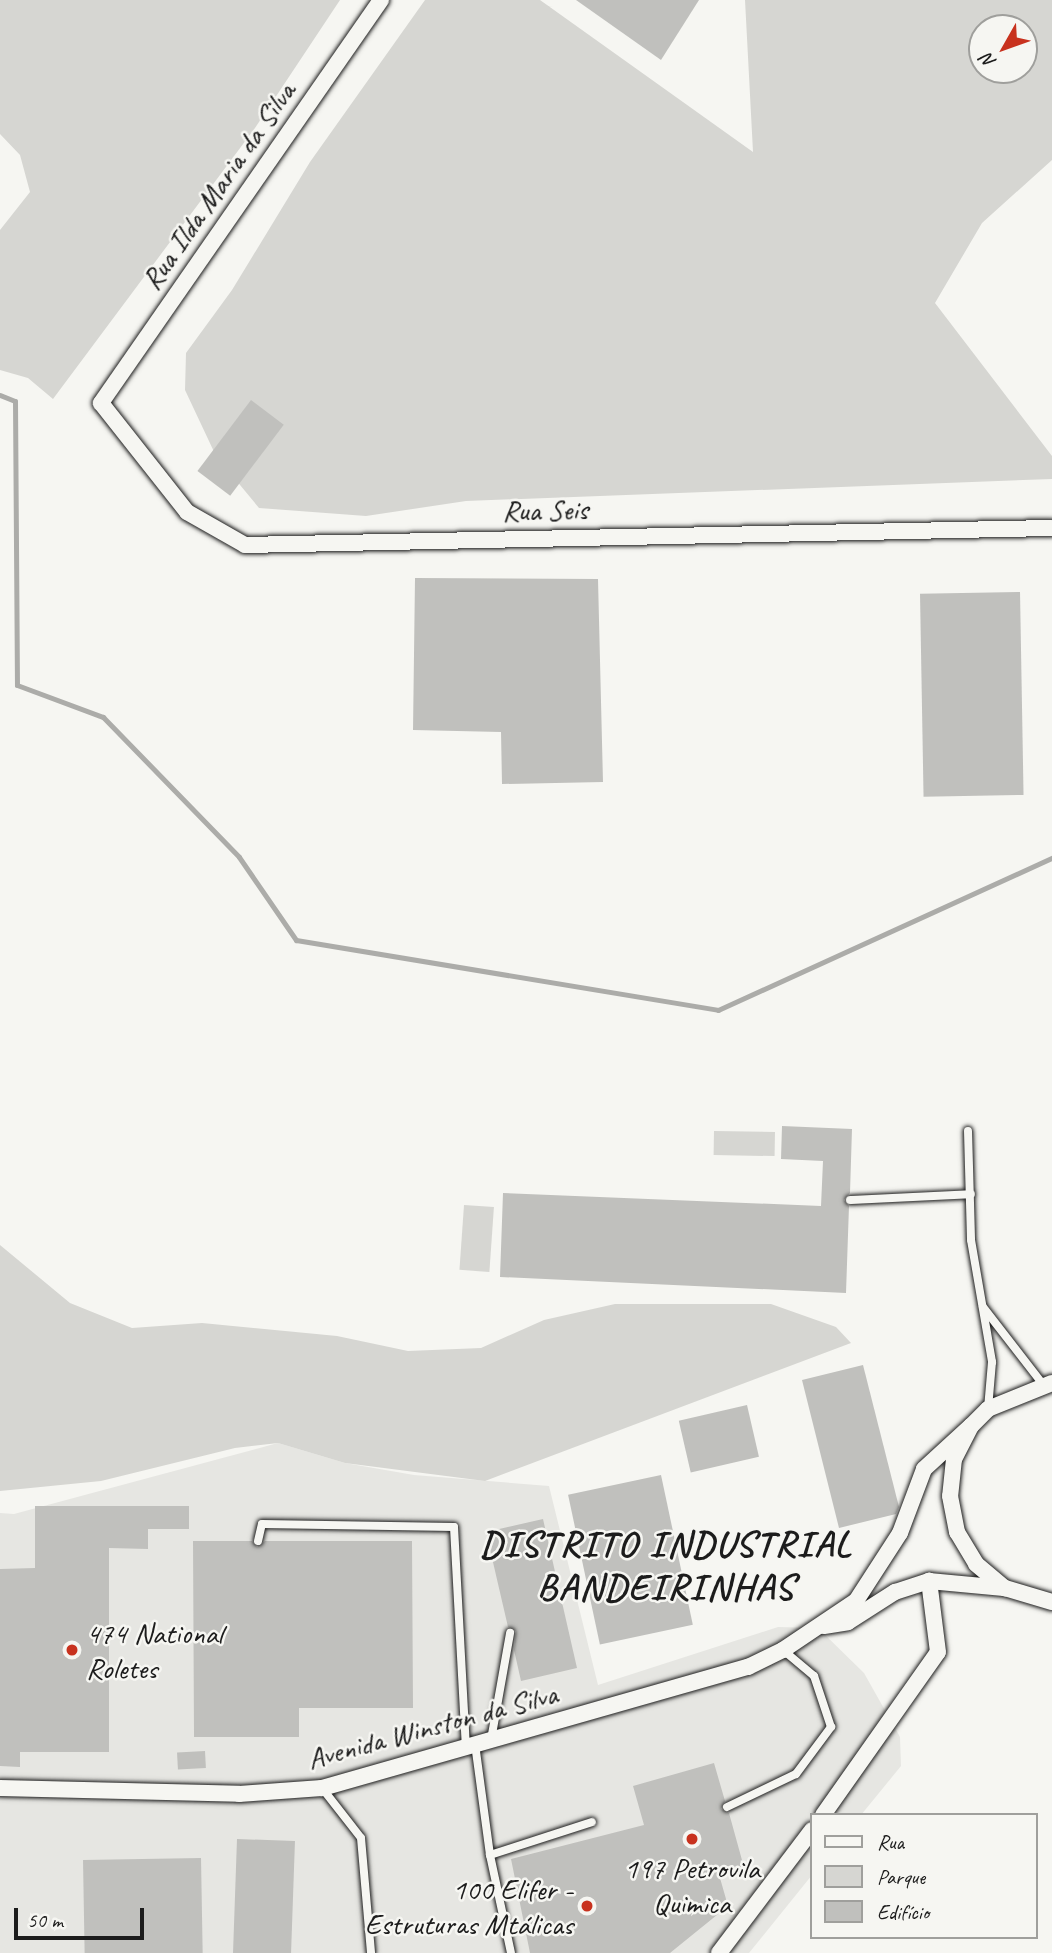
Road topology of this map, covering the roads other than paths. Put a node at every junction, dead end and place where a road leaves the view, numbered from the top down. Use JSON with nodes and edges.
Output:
{"nodes":[{"id":1,"x":381,"y":0,"type":"edge"},
{"id":2,"x":101,"y":403,"type":"joint"},
{"id":3,"x":1052,"y":528,"type":"edge"},
{"id":4,"x":968,"y":1131,"type":"dead end"},
{"id":5,"x":971,"y":1194,"type":"junction"},
{"id":6,"x":850,"y":1200,"type":"dead end"},
{"id":7,"x":981,"y":1305,"type":"junction"},
{"id":8,"x":1047,"y":1383,"type":"edge"},
{"id":9,"x":988,"y":1409,"type":"junction"},
{"id":10,"x":971,"y":1426,"type":"junction"},
{"id":11,"x":258,"y":1541,"type":"dead end"},
{"id":12,"x":929,"y":1581,"type":"junction"},
{"id":13,"x":1005,"y":1588,"type":"junction"},
{"id":14,"x":1052,"y":1602,"type":"edge"},
{"id":15,"x":818,"y":1628,"type":"junction"},
{"id":16,"x":510,"y":1633,"type":"dead end"},
{"id":17,"x":783,"y":1650,"type":"junction"},
{"id":18,"x":477,"y":1744,"type":"junction"},
{"id":19,"x":0,"y":1788,"type":"edge"},
{"id":20,"x":322,"y":1788,"type":"junction"},
{"id":21,"x":727,"y":1807,"type":"dead end"},
{"id":22,"x":825,"y":1813,"type":"edge"},
{"id":23,"x":593,"y":1822,"type":"dead end"},
{"id":24,"x":810,"y":1833,"type":"edge"},
{"id":25,"x":490,"y":1855,"type":"junction"},
{"id":26,"x":371,"y":1953,"type":"edge"},
{"id":27,"x":511,"y":1953,"type":"edge"},
{"id":28,"x":719,"y":1953,"type":"edge"}],
"edges":[{"from":1,"to":2,"type":"street","name":"Rua Ilda Maria da Silva"},
{"from":2,"to":3,"type":"street","name":"Rua Seis"},
{"from":4,"to":5,"type":"lane"},
{"from":5,"to":6,"type":"lane"},
{"from":5,"to":7,"type":"lane"},
{"from":7,"to":8,"type":"lane"},
{"from":7,"to":9,"type":"lane"},
{"from":8,"to":9,"type":"street"},
{"from":9,"to":10,"type":"street"},
{"from":10,"to":13,"type":"street"},
{"from":10,"to":15,"type":"street"},
{"from":11,"to":18,"type":"lane"},
{"from":12,"to":13,"type":"street"},
{"from":12,"to":15,"type":"street"},
{"from":12,"to":22,"type":"street"},
{"from":13,"to":14,"type":"street"},
{"from":15,"to":17,"type":"street","name":"Avenida Winston da Silva"},
{"from":16,"to":18,"type":"lane"},
{"from":17,"to":18,"type":"street","name":"Avenida Winston da Silva"},
{"from":17,"to":21,"type":"lane"},
{"from":18,"to":20,"type":"street","name":"Avenida Winston da Silva"},
{"from":18,"to":25,"type":"lane"},
{"from":19,"to":20,"type":"street","name":"Avenida Winston da Silva"},
{"from":20,"to":26,"type":"lane"},
{"from":23,"to":25,"type":"lane"},
{"from":24,"to":28,"type":"street"},
{"from":25,"to":27,"type":"lane"}]}
